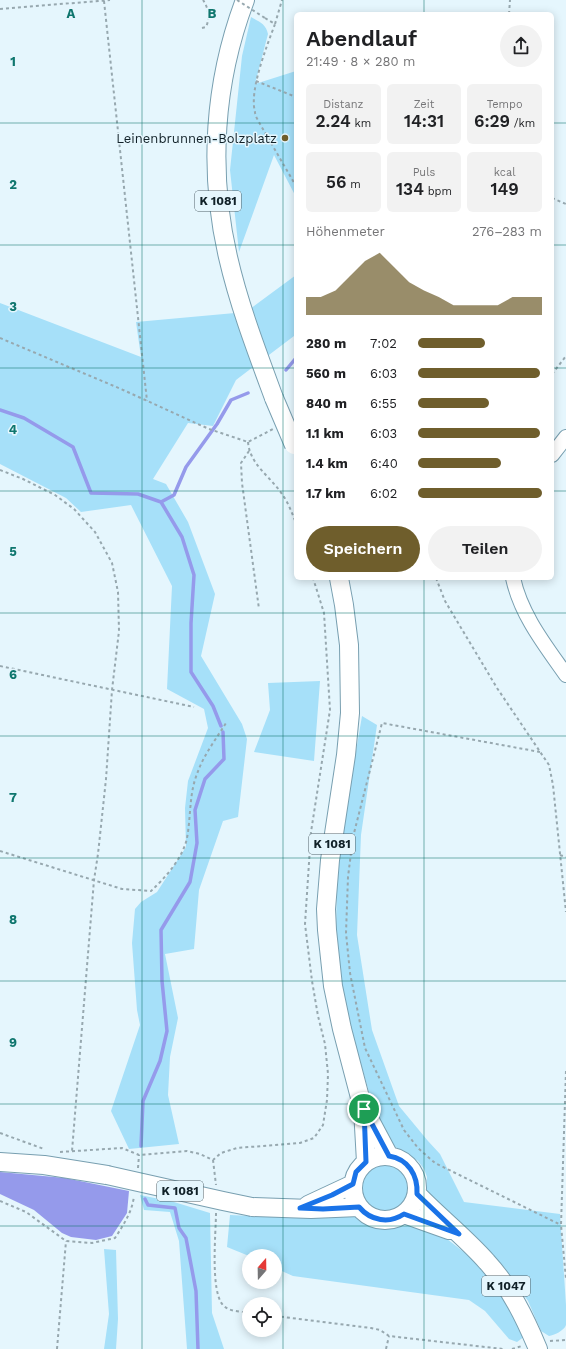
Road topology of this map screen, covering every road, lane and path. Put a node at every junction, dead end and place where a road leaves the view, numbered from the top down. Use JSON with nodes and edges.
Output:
{"nodes":[{"id":1,"x":110,"y":0,"type":"edge"},
{"id":2,"x":203,"y":0,"type":"edge"},
{"id":3,"x":238,"y":0,"type":"edge"},
{"id":4,"x":245,"y":0,"type":"edge"},
{"id":5,"x":282,"y":0,"type":"edge"},
{"id":6,"x":510,"y":0,"type":"edge"},
{"id":7,"x":104,"y":1,"type":"edge"},
{"id":8,"x":0,"y":9,"type":"edge"},
{"id":9,"x":509,"y":12,"type":"edge"},
{"id":10,"x":275,"y":24,"type":"junction"},
{"id":11,"x":202,"y":28,"type":"dead end"},
{"id":12,"x":256,"y":81,"type":"junction"},
{"id":13,"x":294,"y":96,"type":"edge"},
{"id":14,"x":294,"y":183,"type":"edge"},
{"id":15,"x":554,"y":199,"type":"edge"},
{"id":16,"x":566,"y":204,"type":"edge"},
{"id":17,"x":0,"y":338,"type":"edge"},
{"id":18,"x":566,"y":356,"type":"edge"},
{"id":19,"x":554,"y":371,"type":"edge"},
{"id":20,"x":147,"y":401,"type":"junction"},
{"id":21,"x":566,"y":437,"type":"edge"},
{"id":22,"x":294,"y":446,"type":"edge"},
{"id":23,"x":249,"y":451,"type":"junction"},
{"id":24,"x":554,"y":452,"type":"edge"},
{"id":25,"x":0,"y":470,"type":"edge"},
{"id":26,"x":294,"y":519,"type":"edge"},
{"id":27,"x":339,"y":580,"type":"edge"},
{"id":28,"x":437,"y":580,"type":"edge"},
{"id":29,"x":514,"y":580,"type":"edge"},
{"id":30,"x":259,"y":609,"type":"dead end"},
{"id":31,"x":0,"y":666,"type":"edge"},
{"id":32,"x":566,"y":675,"type":"edge"},
{"id":33,"x":112,"y":690,"type":"junction"},
{"id":34,"x":194,"y":707,"type":"dead end"},
{"id":35,"x":226,"y":723,"type":"dead end"},
{"id":36,"x":540,"y":752,"type":"junction"},
{"id":37,"x":0,"y":851,"type":"edge"},
{"id":38,"x":560,"y":855,"type":"junction"},
{"id":39,"x":566,"y":857,"type":"edge"},
{"id":40,"x":94,"y":880,"type":"junction"},
{"id":41,"x":566,"y":912,"type":"edge"},
{"id":42,"x":566,"y":1071,"type":"edge"},
{"id":43,"x":327,"y":1100,"type":"dead end"},
{"id":44,"x":364,"y":1109,"type":"junction"},
{"id":45,"x":0,"y":1133,"type":"edge"},
{"id":46,"x":49,"y":1151,"type":"dead end"},
{"id":47,"x":72,"y":1151,"type":"junction"},
{"id":48,"x":55,"y":1152,"type":"dead end"},
{"id":49,"x":389,"y":1156,"type":"junction"},
{"id":50,"x":213,"y":1160,"type":"junction"},
{"id":51,"x":0,"y":1162,"type":"edge"},
{"id":52,"x":366,"y":1162,"type":"junction"},
{"id":53,"x":353,"y":1184,"type":"junction"},
{"id":54,"x":217,"y":1187,"type":"dead end"},
{"id":55,"x":417,"y":1194,"type":"junction"},
{"id":56,"x":0,"y":1201,"type":"edge"},
{"id":57,"x":359,"y":1207,"type":"junction"},
{"id":58,"x":132,"y":1208,"type":"dead end"},
{"id":59,"x":300,"y":1208,"type":"junction"},
{"id":60,"x":216,"y":1210,"type":"dead end"},
{"id":61,"x":404,"y":1214,"type":"junction"},
{"id":62,"x":561,"y":1225,"type":"junction"},
{"id":63,"x":459,"y":1234,"type":"junction"},
{"id":64,"x":66,"y":1241,"type":"junction"},
{"id":65,"x":566,"y":1279,"type":"edge"},
{"id":66,"x":242,"y":1311,"type":"edge"},
{"id":67,"x":282,"y":1317,"type":"edge"},
{"id":68,"x":389,"y":1336,"type":"junction"},
{"id":69,"x":57,"y":1349,"type":"edge"},
{"id":70,"x":386,"y":1349,"type":"edge"},
{"id":71,"x":503,"y":1349,"type":"edge"},
{"id":72,"x":538,"y":1349,"type":"edge"}],
"edges":[{"from":1,"to":7,"type":"path"},
{"from":2,"to":11,"type":"path"},
{"from":3,"to":10,"type":"path","bridge":true},
{"from":4,"to":22,"type":"main road","number":"K 1081","bridge":true},
{"from":5,"to":10,"type":"path"},
{"from":6,"to":9,"type":"path"},
{"from":7,"to":8,"type":"path"},
{"from":7,"to":20,"type":"path"},
{"from":10,"to":12,"type":"path"},
{"from":12,"to":13,"type":"path"},
{"from":12,"to":14,"type":"path"},
{"from":15,"to":16,"type":"path"},
{"from":17,"to":20,"type":"path"},
{"from":18,"to":19,"type":"path"},
{"from":20,"to":23,"type":"path"},
{"from":21,"to":24,"type":"street"},
{"from":23,"to":26,"type":"path"},
{"from":23,"to":30,"type":"path"},
{"from":25,"to":33,"type":"path"},
{"from":27,"to":44,"type":"main road","number":"K 1081"},
{"from":28,"to":36,"type":"path"},
{"from":29,"to":32,"type":"street"},
{"from":31,"to":33,"type":"path"},
{"from":33,"to":34,"type":"path"},
{"from":33,"to":40,"type":"path"},
{"from":35,"to":40,"type":"path"},
{"from":36,"to":38,"type":"path"},
{"from":36,"to":62,"type":"path"},
{"from":37,"to":40,"type":"path"},
{"from":38,"to":39,"type":"path"},
{"from":38,"to":41,"type":"path"},
{"from":40,"to":47,"type":"path"},
{"from":42,"to":62,"type":"path"},
{"from":43,"to":50,"type":"path"},
{"from":44,"to":49,"type":"main road","number":"K 1081"},
{"from":44,"to":52,"type":"main road","number":"K 1081"},
{"from":45,"to":46,"type":"path"},
{"from":47,"to":48,"type":"path"},
{"from":47,"to":50,"type":"path"},
{"from":49,"to":52,"type":"main road"},
{"from":49,"to":55,"type":"main road"},
{"from":50,"to":54,"type":"path"},
{"from":51,"to":59,"type":"main road","number":"K 1081","bridge":true},
{"from":52,"to":53,"type":"main road"},
{"from":53,"to":57,"type":"main road"},
{"from":53,"to":59,"type":"main road","number":"K 1081"},
{"from":55,"to":61,"type":"main road"},
{"from":55,"to":63,"type":"main road","number":"K 1047"},
{"from":56,"to":64,"type":"path"},
{"from":57,"to":59,"type":"main road","number":"K 1081"},
{"from":57,"to":61,"type":"main road"},
{"from":58,"to":64,"type":"path"},
{"from":60,"to":66,"type":"path"},
{"from":61,"to":63,"type":"main road","number":"K 1047"},
{"from":62,"to":65,"type":"path"},
{"from":63,"to":72,"type":"main road","number":"K 1047"},
{"from":64,"to":69,"type":"path"},
{"from":67,"to":68,"type":"path"},
{"from":68,"to":70,"type":"path"},
{"from":68,"to":71,"type":"path"}]}
